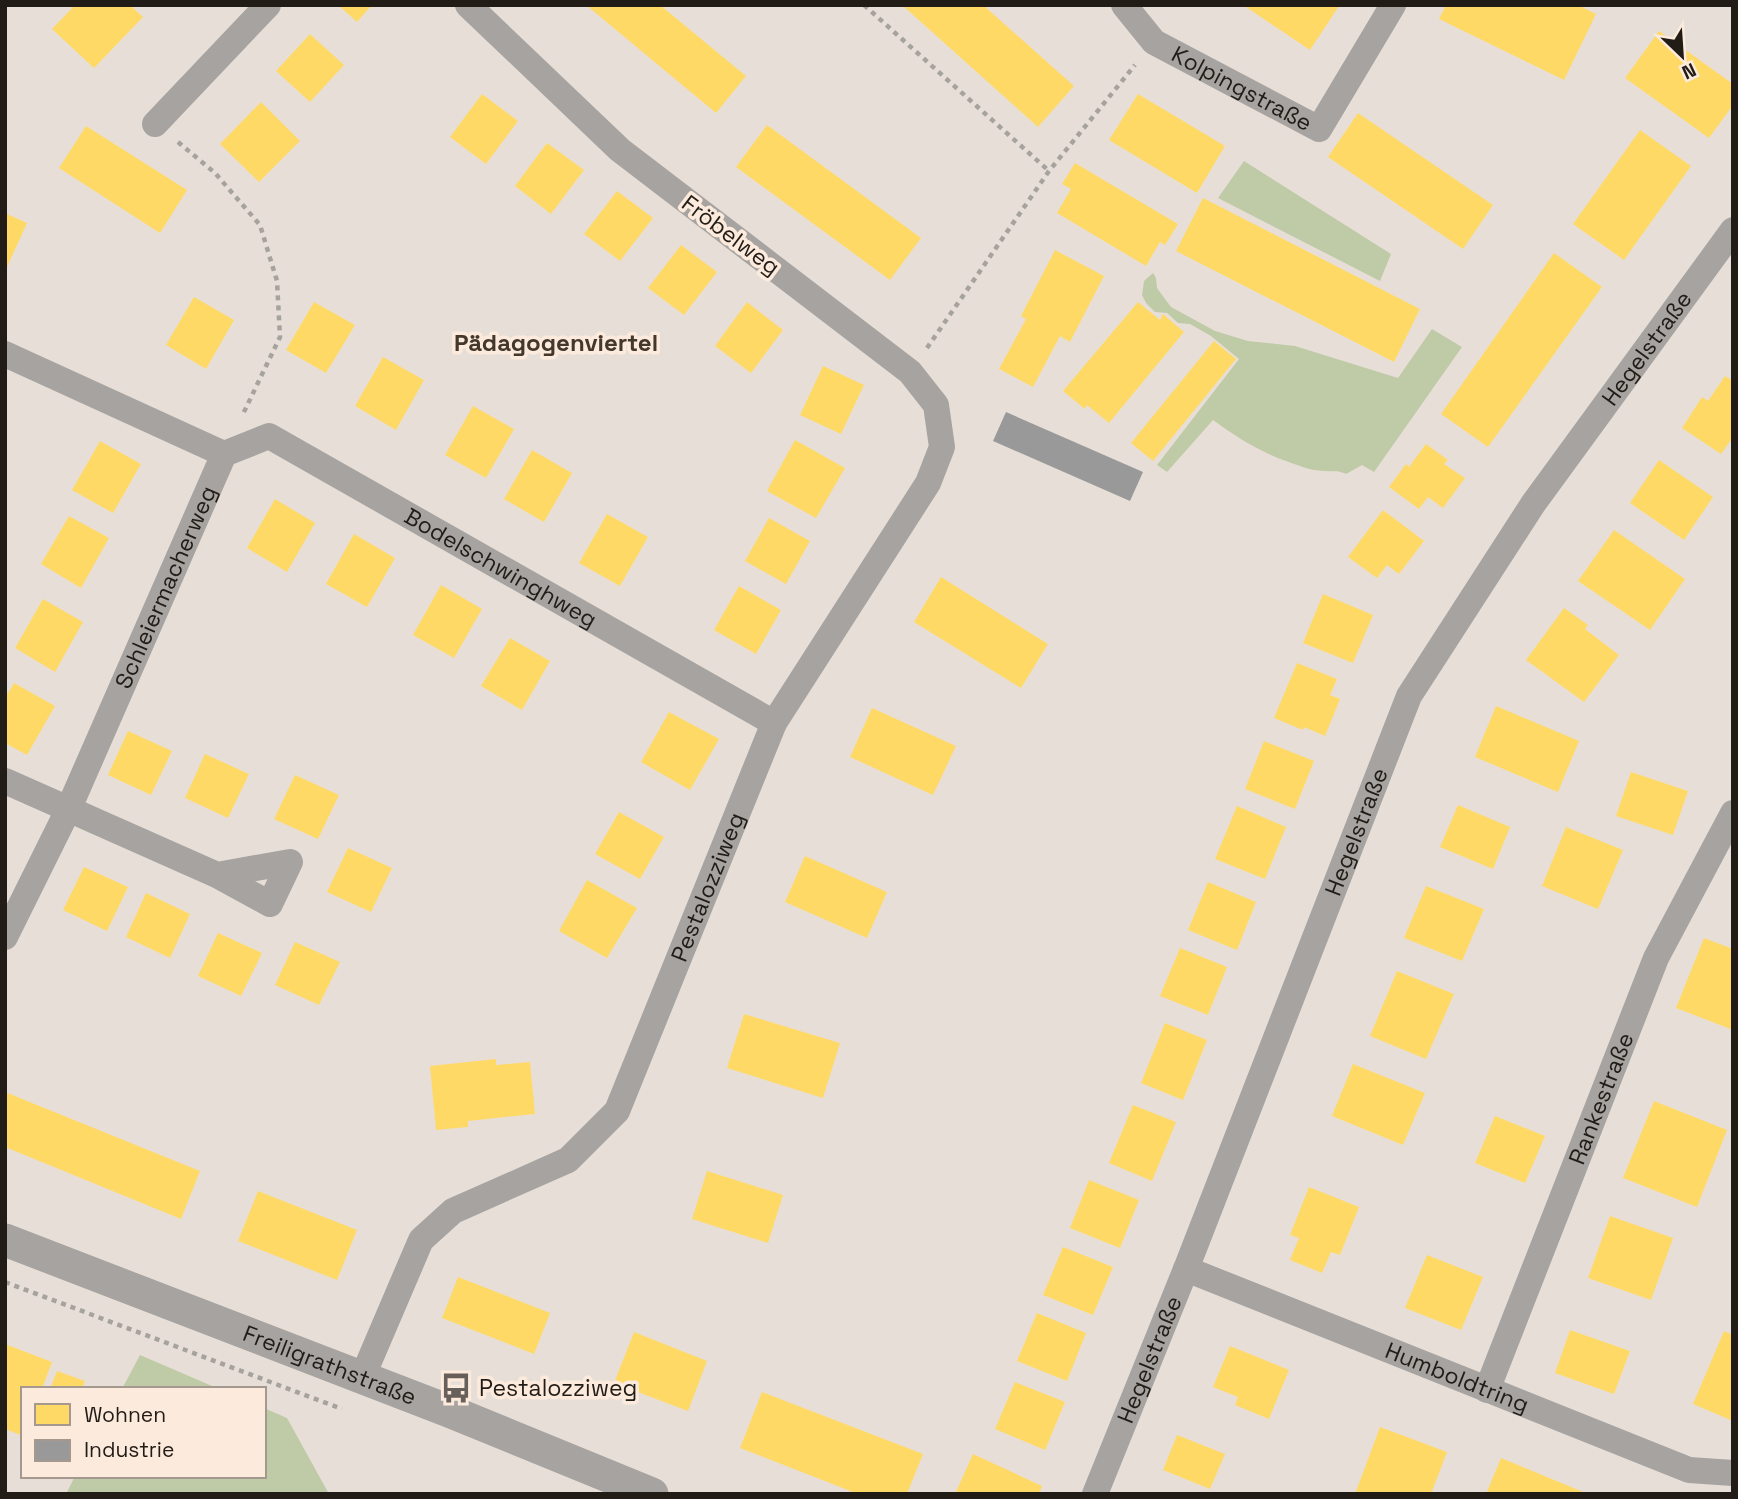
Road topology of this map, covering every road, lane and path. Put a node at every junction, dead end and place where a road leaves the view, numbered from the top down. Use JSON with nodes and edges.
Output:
{"nodes":[{"id":1,"x":268,"y":5,"type":"edge"},
{"id":2,"x":468,"y":5,"type":"edge"},
{"id":3,"x":864,"y":5,"type":"edge"},
{"id":4,"x":1124,"y":5,"type":"edge"},
{"id":5,"x":1393,"y":5,"type":"edge"},
{"id":6,"x":1154,"y":43,"type":"junction"},
{"id":7,"x":155,"y":124,"type":"joint"},
{"id":8,"x":1049,"y":172,"type":"junction"},
{"id":9,"x":1733,"y":230,"type":"edge"},
{"id":10,"x":5,"y":354,"type":"edge"},
{"id":11,"x":910,"y":372,"type":"junction"},
{"id":12,"x":225,"y":454,"type":"junction"},
{"id":13,"x":928,"y":483,"type":"joint"},
{"id":14,"x":774,"y":723,"type":"junction"},
{"id":15,"x":5,"y":781,"type":"edge"},
{"id":16,"x":69,"y":808,"type":"junction"},
{"id":17,"x":1733,"y":813,"type":"edge"},
{"id":18,"x":217,"y":875,"type":"dead end"},
{"id":19,"x":5,"y":937,"type":"edge"},
{"id":20,"x":5,"y":1240,"type":"edge"},
{"id":21,"x":1186,"y":1269,"type":"junction"},
{"id":22,"x":5,"y":1282,"type":"edge"},
{"id":23,"x":362,"y":1378,"type":"junction"},
{"id":24,"x":1487,"y":1390,"type":"junction"},
{"id":25,"x":346,"y":1410,"type":"dead end"},
{"id":26,"x":1733,"y":1473,"type":"edge"},
{"id":27,"x":652,"y":1494,"type":"edge"},
{"id":28,"x":1096,"y":1494,"type":"edge"}],
"edges":[{"from":1,"to":7,"type":"street"},
{"from":2,"to":11,"type":"street","name":"Fröbelweg"},
{"from":3,"to":8,"type":"path"},
{"from":4,"to":6,"type":"street","name":"Kolpingstraße"},
{"from":5,"to":6,"type":"street","name":"Kolpingstraße"},
{"from":6,"to":8,"type":"path"},
{"from":7,"to":12,"type":"path"},
{"from":8,"to":11,"type":"path"},
{"from":9,"to":21,"type":"street","name":"Hegelstraße"},
{"from":10,"to":12,"type":"street"},
{"from":11,"to":13,"type":"street","name":"Fröbelweg"},
{"from":12,"to":14,"type":"street","name":"Bodelschwinghweg"},
{"from":12,"to":16,"type":"street","name":"Schleiermacherweg"},
{"from":13,"to":14,"type":"street","name":"Pestalozziweg"},
{"from":14,"to":23,"type":"street","name":"Pestalozziweg"},
{"from":15,"to":16,"type":"street"},
{"from":16,"to":18,"type":"street"},
{"from":16,"to":19,"type":"street","name":"Schleiermacherweg"},
{"from":17,"to":24,"type":"street","name":"Rankestraße"},
{"from":20,"to":23,"type":"street","name":"Freiligrathstraße"},
{"from":21,"to":24,"type":"street","name":"Humboldtring"},
{"from":21,"to":28,"type":"street","name":"Hegelstraße"},
{"from":22,"to":25,"type":"path"},
{"from":23,"to":27,"type":"street","name":"Freiligrathstraße"},
{"from":24,"to":26,"type":"street","name":"Humboldtring"}]}
